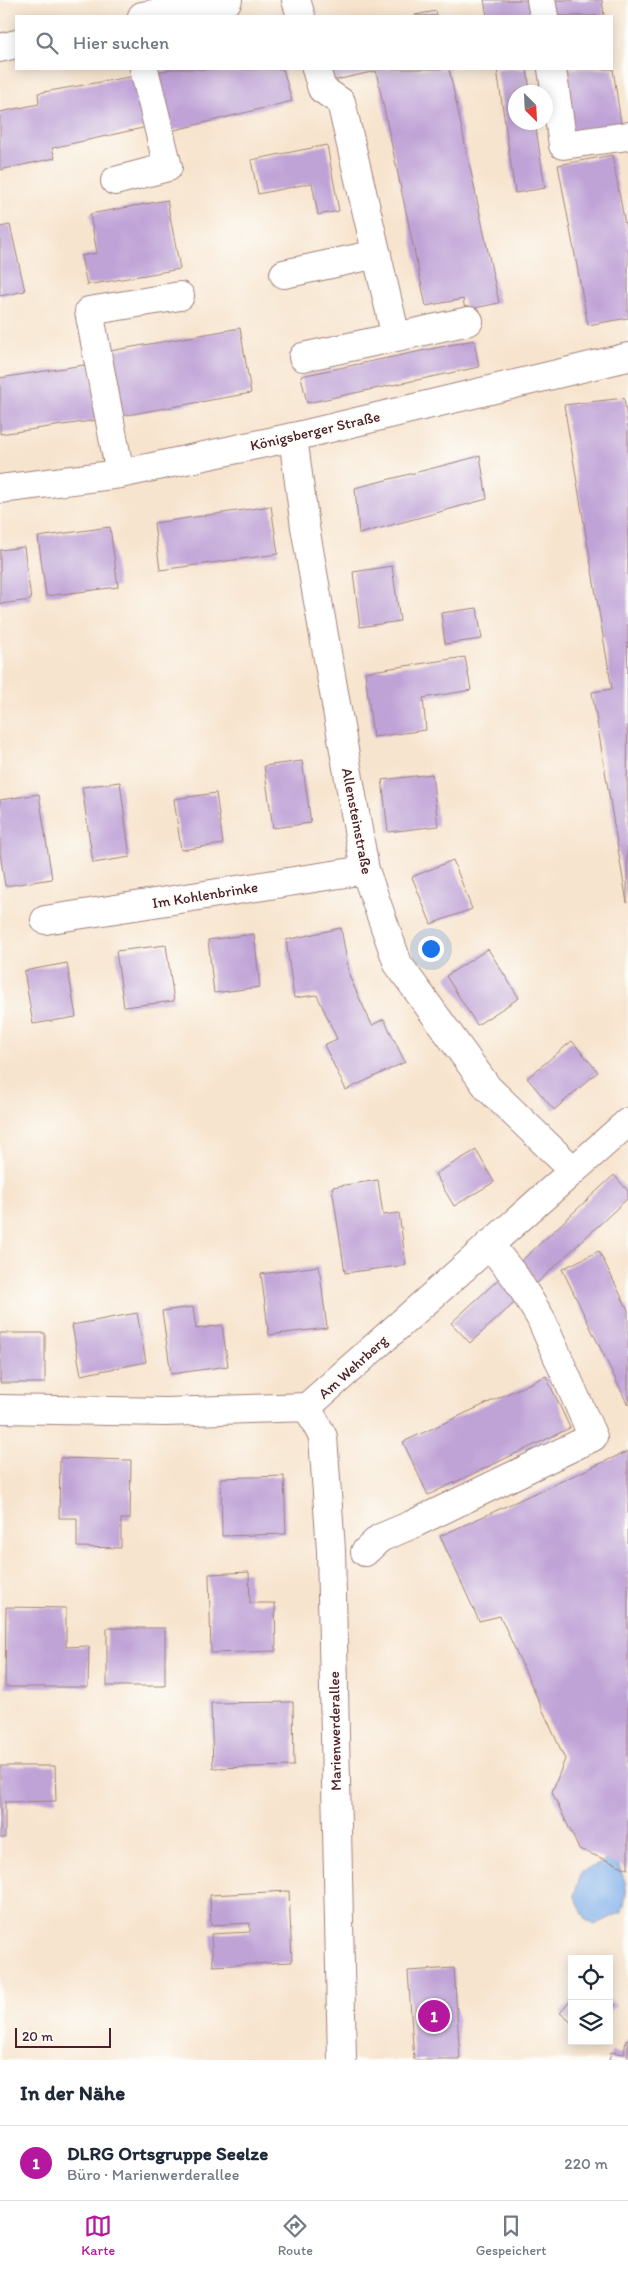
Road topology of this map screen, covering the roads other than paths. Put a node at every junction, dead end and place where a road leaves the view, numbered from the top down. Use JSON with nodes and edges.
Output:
{"nodes":[{"id":1,"x":228,"y":0,"type":"edge"},
{"id":2,"x":296,"y":0,"type":"edge"},
{"id":3,"x":541,"y":0,"type":"edge"},
{"id":4,"x":147,"y":15,"type":"edge"},
{"id":5,"x":301,"y":15,"type":"edge"},
{"id":6,"x":544,"y":15,"type":"edge"},
{"id":7,"x":15,"y":44,"type":"edge"},
{"id":8,"x":0,"y":48,"type":"edge"},
{"id":9,"x":144,"y":70,"type":"edge"},
{"id":10,"x":316,"y":70,"type":"edge"},
{"id":11,"x":552,"y":70,"type":"edge"},
{"id":12,"x":628,"y":136,"type":"edge"},
{"id":13,"x":115,"y":181,"type":"dead end"},
{"id":14,"x":377,"y":254,"type":"junction"},
{"id":15,"x":284,"y":274,"type":"dead end"},
{"id":16,"x":180,"y":296,"type":"dead end"},
{"id":17,"x":469,"y":321,"type":"dead end"},
{"id":18,"x":396,"y":337,"type":"junction"},
{"id":19,"x":303,"y":357,"type":"dead end"},
{"id":20,"x":628,"y":357,"type":"edge"},
{"id":21,"x":294,"y":437,"type":"junction"},
{"id":22,"x":120,"y":474,"type":"junction"},
{"id":23,"x":0,"y":489,"type":"edge"},
{"id":24,"x":365,"y":870,"type":"junction"},
{"id":25,"x":45,"y":920,"type":"dead end"},
{"id":26,"x":628,"y":1122,"type":"edge"},
{"id":27,"x":572,"y":1170,"type":"junction"},
{"id":28,"x":489,"y":1244,"type":"junction"},
{"id":29,"x":307,"y":1407,"type":"junction"},
{"id":30,"x":0,"y":1409,"type":"edge"},
{"id":31,"x":365,"y":1552,"type":"dead end"},
{"id":32,"x":342,"y":2060,"type":"edge"}],
"edges":[{"from":1,"to":4,"type":"street"},
{"from":2,"to":5,"type":"street"},
{"from":3,"to":6,"type":"street"},
{"from":7,"to":8,"type":"street"},
{"from":9,"to":13,"type":"street"},
{"from":10,"to":14,"type":"street"},
{"from":11,"to":12,"type":"street"},
{"from":14,"to":15,"type":"street"},
{"from":14,"to":18,"type":"street"},
{"from":16,"to":22,"type":"street"},
{"from":17,"to":18,"type":"street"},
{"from":18,"to":19,"type":"street"},
{"from":20,"to":21,"type":"street","name":"Königsberger Straße"},
{"from":21,"to":22,"type":"street","name":"Königsberger Straße"},
{"from":21,"to":24,"type":"street","name":"Allensteinstraße"},
{"from":22,"to":23,"type":"street","name":"Königsberger Straße"},
{"from":24,"to":25,"type":"street","name":"Im Kohlenbrinke"},
{"from":24,"to":27,"type":"street","name":"Allensteinstraße"},
{"from":26,"to":27,"type":"street","name":"Am Wehrberg"},
{"from":27,"to":28,"type":"street","name":"Am Wehrberg"},
{"from":28,"to":29,"type":"street","name":"Am Wehrberg"},
{"from":28,"to":31,"type":"street"},
{"from":29,"to":30,"type":"street","name":"Am Wehrberg"},
{"from":29,"to":32,"type":"street","name":"Marienwerderallee"}]}
